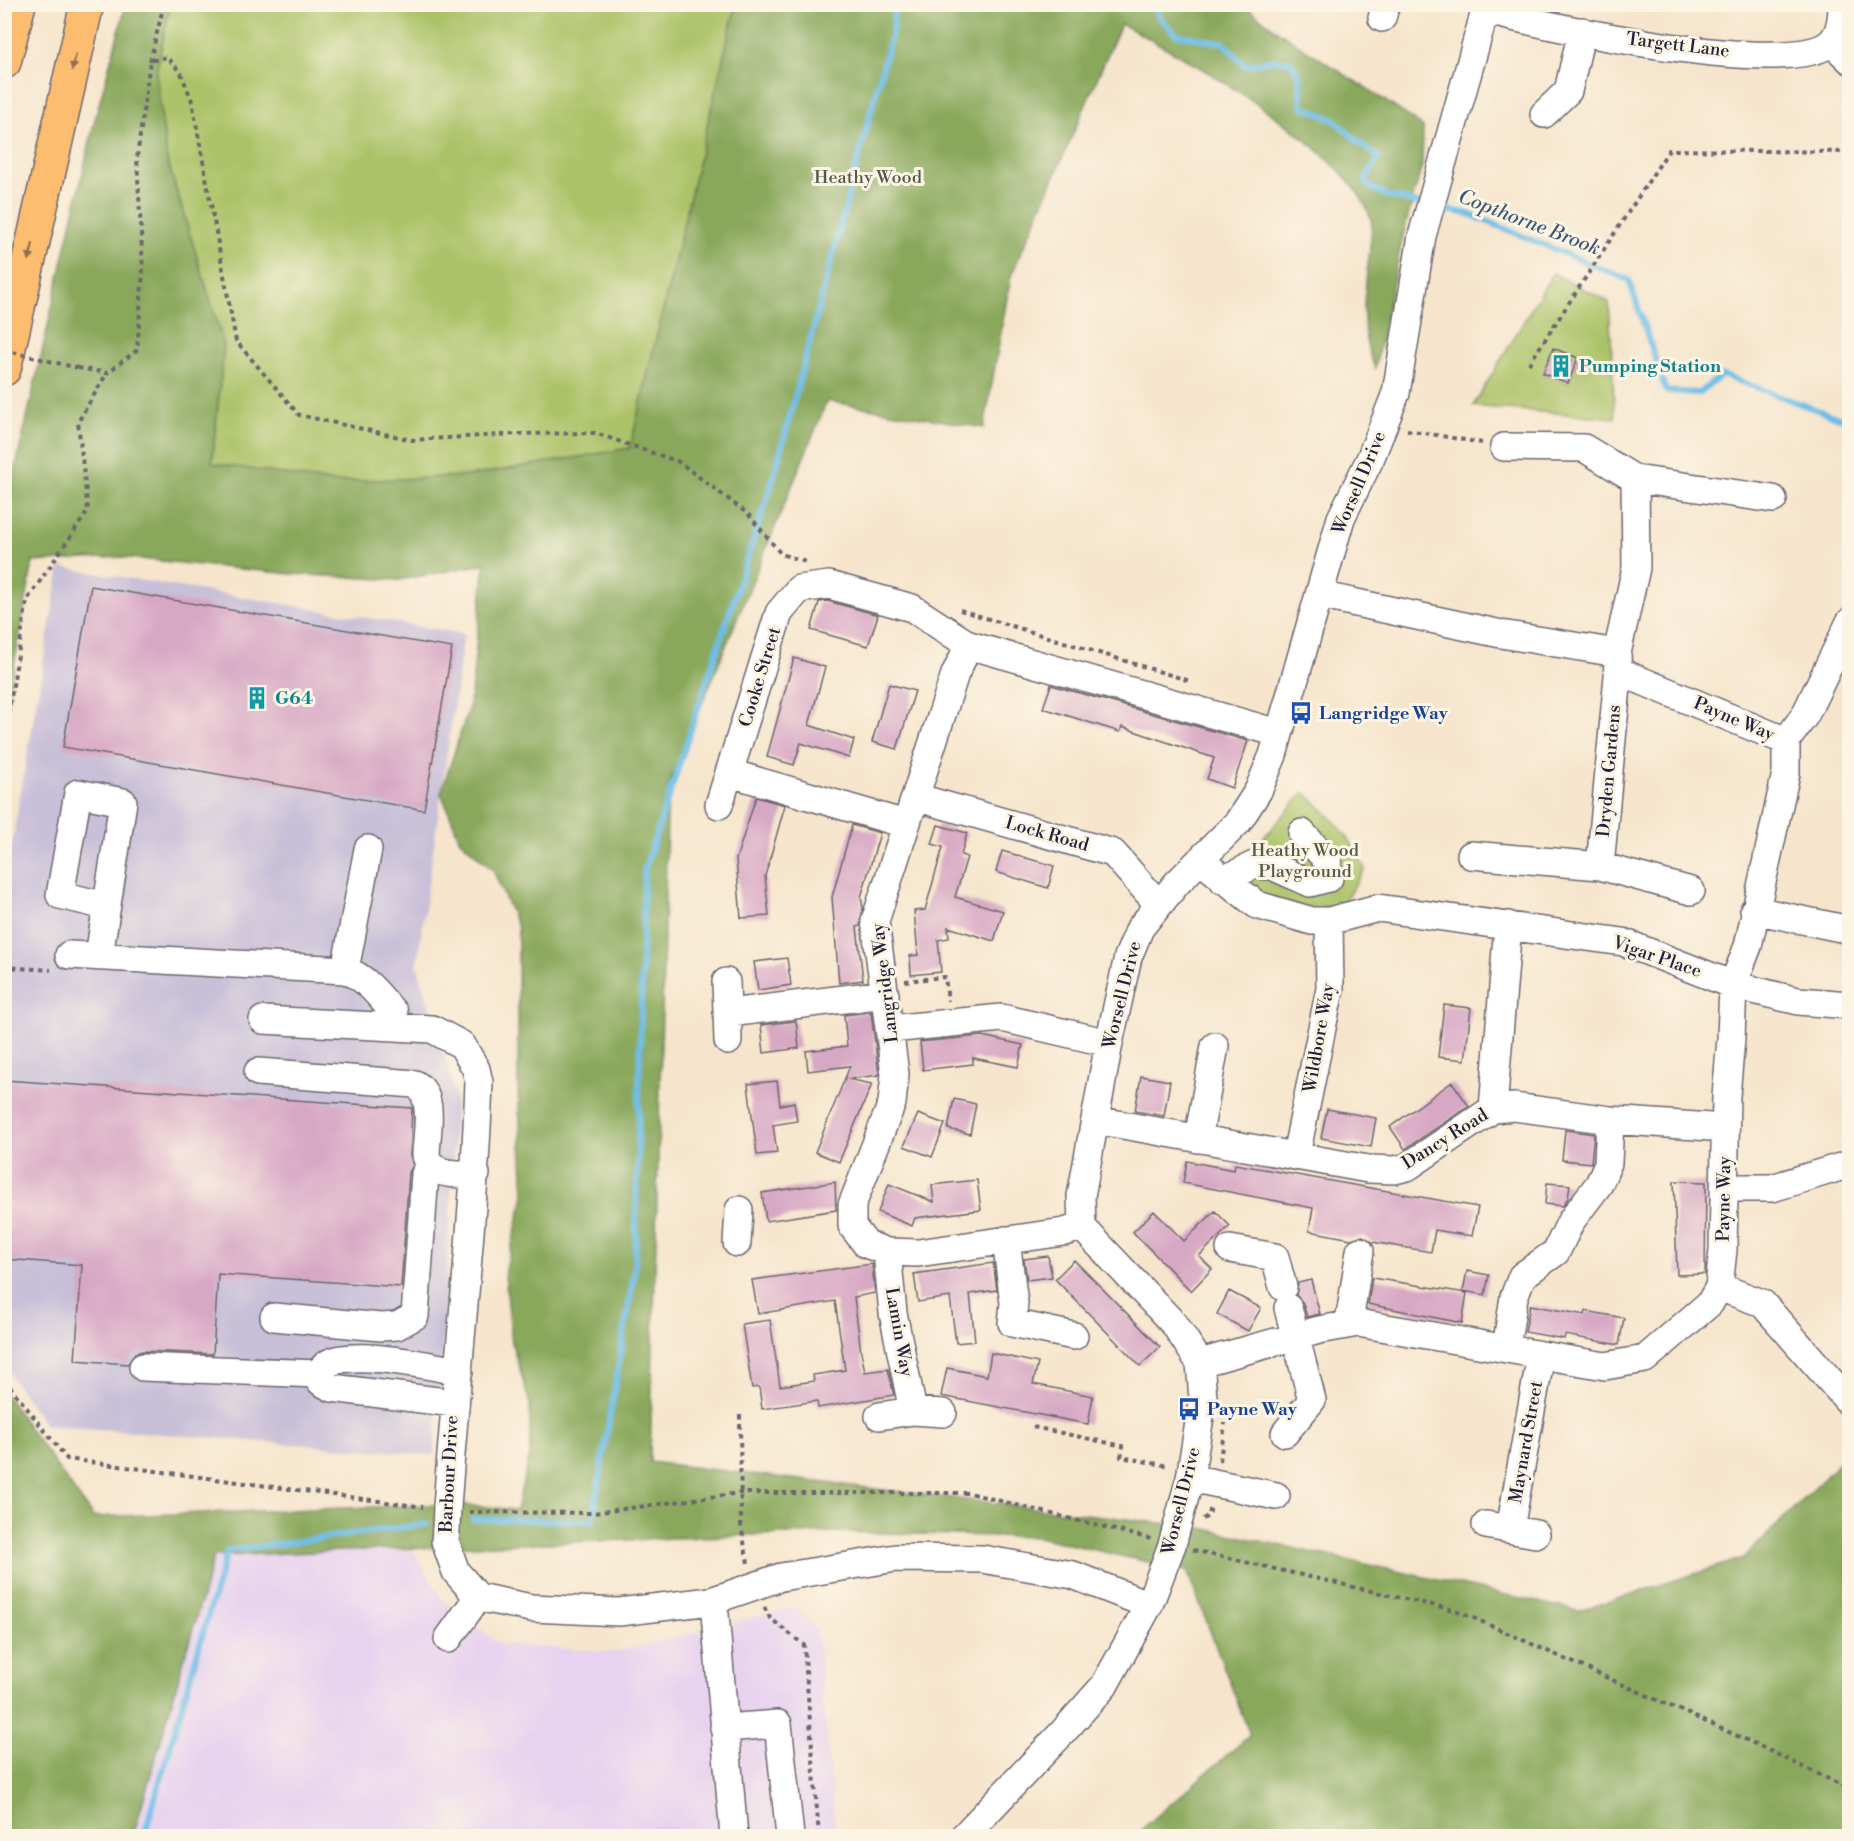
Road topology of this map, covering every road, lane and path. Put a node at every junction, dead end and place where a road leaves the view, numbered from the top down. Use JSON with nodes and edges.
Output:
{"nodes":[{"id":1,"x":19,"y":4,"type":"edge"},
{"id":2,"x":87,"y":4,"type":"edge"},
{"id":3,"x":164,"y":4,"type":"edge"},
{"id":4,"x":1842,"y":4,"type":"edge"},
{"id":5,"x":1486,"y":7,"type":"edge"},
{"id":6,"x":1582,"y":31,"type":"junction"},
{"id":7,"x":1840,"y":51,"type":"edge"},
{"id":8,"x":150,"y":61,"type":"junction"},
{"id":9,"x":4,"y":63,"type":"edge"},
{"id":10,"x":1544,"y":114,"type":"dead end"},
{"id":11,"x":1850,"y":152,"type":"edge"},
{"id":12,"x":4,"y":350,"type":"edge"},
{"id":13,"x":1529,"y":363,"type":"dead end"},
{"id":14,"x":4,"y":369,"type":"edge"},
{"id":15,"x":107,"y":373,"type":"junction"},
{"id":16,"x":1397,"y":428,"type":"dead end"},
{"id":17,"x":1504,"y":447,"type":"joint"},
{"id":18,"x":1635,"y":479,"type":"junction"},
{"id":19,"x":1773,"y":499,"type":"dead end"},
{"id":20,"x":814,"y":564,"type":"dead end"},
{"id":21,"x":1319,"y":595,"type":"junction"},
{"id":22,"x":950,"y":606,"type":"dead end"},
{"id":23,"x":1850,"y":622,"type":"edge"},
{"id":24,"x":969,"y":645,"type":"junction"},
{"id":25,"x":1618,"y":667,"type":"junction"},
{"id":26,"x":1198,"y":684,"type":"dead end"},
{"id":27,"x":1278,"y":733,"type":"junction"},
{"id":28,"x":4,"y":740,"type":"edge"},
{"id":29,"x":1786,"y":741,"type":"junction"},
{"id":30,"x":730,"y":773,"type":"junction"},
{"id":31,"x":915,"y":797,"type":"junction"},
{"id":32,"x":719,"y":805,"type":"dead end"},
{"id":33,"x":905,"y":824,"type":"junction"},
{"id":34,"x":1302,"y":834,"type":"dead end"},
{"id":35,"x":368,"y":849,"type":"dead end"},
{"id":36,"x":1471,"y":855,"type":"dead end"},
{"id":37,"x":1200,"y":860,"type":"junction"},
{"id":38,"x":1600,"y":866,"type":"junction"},
{"id":39,"x":1223,"y":880,"type":"junction"},
{"id":40,"x":1690,"y":891,"type":"dead end"},
{"id":41,"x":1159,"y":905,"type":"junction"},
{"id":42,"x":106,"y":906,"type":"dead end"},
{"id":43,"x":1754,"y":910,"type":"junction"},
{"id":44,"x":1329,"y":921,"type":"junction"},
{"id":45,"x":1508,"y":925,"type":"junction"},
{"id":46,"x":1850,"y":930,"type":"edge"},
{"id":47,"x":69,"y":955,"type":"dead end"},
{"id":48,"x":99,"y":956,"type":"junction"},
{"id":49,"x":345,"y":970,"type":"junction"},
{"id":50,"x":726,"y":982,"type":"dead end"},
{"id":51,"x":884,"y":985,"type":"junction"},
{"id":52,"x":1733,"y":985,"type":"junction"},
{"id":53,"x":1850,"y":1005,"type":"edge"},
{"id":54,"x":729,"y":1013,"type":"junction"},
{"id":55,"x":263,"y":1020,"type":"dead end"},
{"id":56,"x":950,"y":1021,"type":"junction"},
{"id":57,"x":394,"y":1027,"type":"junction"},
{"id":58,"x":890,"y":1029,"type":"junction"},
{"id":59,"x":728,"y":1041,"type":"dead end"},
{"id":60,"x":1109,"y":1043,"type":"junction"},
{"id":61,"x":1215,"y":1046,"type":"dead end"},
{"id":62,"x":258,"y":1072,"type":"dead end"},
{"id":63,"x":1493,"y":1109,"type":"junction"},
{"id":64,"x":1095,"y":1120,"type":"junction"},
{"id":65,"x":1610,"y":1120,"type":"junction"},
{"id":66,"x":1725,"y":1128,"type":"junction"},
{"id":67,"x":1198,"y":1139,"type":"junction"},
{"id":68,"x":1296,"y":1155,"type":"junction"},
{"id":69,"x":1850,"y":1164,"type":"edge"},
{"id":70,"x":432,"y":1167,"type":"junction"},
{"id":71,"x":476,"y":1174,"type":"junction"},
{"id":72,"x":1725,"y":1188,"type":"junction"},
{"id":73,"x":739,"y":1210,"type":"dead end"},
{"id":74,"x":1082,"y":1227,"type":"junction"},
{"id":75,"x":1006,"y":1240,"type":"junction"},
{"id":76,"x":737,"y":1243,"type":"dead end"},
{"id":77,"x":1230,"y":1249,"type":"dead end"},
{"id":78,"x":1360,"y":1251,"type":"dead end"},
{"id":79,"x":886,"y":1252,"type":"junction"},
{"id":80,"x":1719,"y":1287,"type":"junction"},
{"id":81,"x":273,"y":1317,"type":"dead end"},
{"id":82,"x":1349,"y":1323,"type":"junction"},
{"id":83,"x":1074,"y":1336,"type":"dead end"},
{"id":84,"x":1296,"y":1336,"type":"junction"},
{"id":85,"x":1506,"y":1348,"type":"junction"},
{"id":86,"x":1541,"y":1355,"type":"junction"},
{"id":87,"x":1200,"y":1363,"type":"junction"},
{"id":88,"x":143,"y":1367,"type":"dead end"},
{"id":89,"x":459,"y":1371,"type":"junction"},
{"id":90,"x":319,"y":1374,"type":"junction"},
{"id":91,"x":4,"y":1379,"type":"edge"},
{"id":92,"x":453,"y":1402,"type":"junction"},
{"id":93,"x":914,"y":1411,"type":"junction"},
{"id":94,"x":943,"y":1413,"type":"dead end"},
{"id":95,"x":1846,"y":1414,"type":"edge"},
{"id":96,"x":740,"y":1415,"type":"dead end"},
{"id":97,"x":879,"y":1416,"type":"dead end"},
{"id":98,"x":1225,"y":1421,"type":"dead end"},
{"id":99,"x":1033,"y":1426,"type":"dead end"},
{"id":100,"x":1286,"y":1433,"type":"dead end"},
{"id":101,"x":1174,"y":1455,"type":"dead end"},
{"id":102,"x":1177,"y":1474,"type":"junction"},
{"id":103,"x":1216,"y":1483,"type":"junction"},
{"id":104,"x":740,"y":1493,"type":"junction"},
{"id":105,"x":1276,"y":1496,"type":"dead end"},
{"id":106,"x":446,"y":1513,"type":"junction"},
{"id":107,"x":1197,"y":1523,"type":"dead end"},
{"id":108,"x":1511,"y":1529,"type":"dead end"},
{"id":109,"x":1156,"y":1533,"type":"dead end"},
{"id":110,"x":1192,"y":1541,"type":"dead end"},
{"id":111,"x":749,"y":1571,"type":"dead end"},
{"id":112,"x":478,"y":1597,"type":"junction"},
{"id":113,"x":711,"y":1601,"type":"junction"},
{"id":114,"x":760,"y":1601,"type":"dead end"},
{"id":115,"x":1149,"y":1605,"type":"junction"},
{"id":116,"x":448,"y":1639,"type":"dead end"},
{"id":117,"x":724,"y":1728,"type":"junction"},
{"id":118,"x":1850,"y":1789,"type":"edge"},
{"id":119,"x":734,"y":1836,"type":"edge"},
{"id":120,"x":790,"y":1836,"type":"edge"},
{"id":121,"x":819,"y":1836,"type":"edge"},
{"id":122,"x":964,"y":1836,"type":"edge"}],
"edges":[{"from":1,"to":9,"type":"highway"},
{"from":2,"to":14,"type":"highway","one_way":true},
{"from":3,"to":8,"type":"path"},
{"from":4,"to":7,"type":"street","name":"Targett Lane"},
{"from":5,"to":6,"type":"street","name":"Targett Lane"},
{"from":5,"to":21,"type":"street","name":"Worsell Drive"},
{"from":6,"to":7,"type":"street","name":"Targett Lane"},
{"from":6,"to":10,"type":"street"},
{"from":8,"to":15,"type":"path"},
{"from":8,"to":20,"type":"path"},
{"from":11,"to":13,"type":"path"},
{"from":12,"to":15,"type":"path","bridge":true},
{"from":15,"to":28,"type":"path"},
{"from":16,"to":17,"type":"path"},
{"from":17,"to":18,"type":"street"},
{"from":18,"to":19,"type":"street"},
{"from":18,"to":25,"type":"street","name":"Dryden Gardens"},
{"from":21,"to":25,"type":"street","name":"Payne Way"},
{"from":21,"to":27,"type":"street","name":"Worsell Drive"},
{"from":22,"to":26,"type":"path"},
{"from":23,"to":29,"type":"street"},
{"from":24,"to":27,"type":"street"},
{"from":24,"to":30,"type":"street","name":"Cooke Street"},
{"from":24,"to":31,"type":"street","name":"Langridge Way"},
{"from":25,"to":29,"type":"street","name":"Payne Way"},
{"from":25,"to":38,"type":"street","name":"Dryden Gardens"},
{"from":27,"to":37,"type":"street","name":"Worsell Drive"},
{"from":29,"to":43,"type":"street","name":"Payne Way"},
{"from":30,"to":32,"type":"street","name":"Cooke Street"},
{"from":30,"to":33,"type":"street"},
{"from":31,"to":33,"type":"street","name":"Langridge Way"},
{"from":31,"to":41,"type":"street","name":"Lock Road"},
{"from":33,"to":51,"type":"street","name":"Langridge Way"},
{"from":34,"to":39,"type":"street"},
{"from":35,"to":49,"type":"street"},
{"from":36,"to":38,"type":"street"},
{"from":37,"to":39,"type":"street"},
{"from":37,"to":41,"type":"street","name":"Worsell Drive"},
{"from":38,"to":40,"type":"street"},
{"from":39,"to":44,"type":"street"},
{"from":41,"to":60,"type":"street","name":"Worsell Drive"},
{"from":42,"to":48,"type":"street"},
{"from":43,"to":46,"type":"street"},
{"from":43,"to":52,"type":"street","name":"Payne Way"},
{"from":44,"to":45,"type":"street","name":"Vigar Place"},
{"from":44,"to":68,"type":"street","name":"Wildbore Way"},
{"from":45,"to":52,"type":"street","name":"Vigar Place"},
{"from":45,"to":63,"type":"street"},
{"from":47,"to":48,"type":"street"},
{"from":48,"to":49,"type":"street"},
{"from":49,"to":57,"type":"street"},
{"from":50,"to":54,"type":"street"},
{"from":51,"to":54,"type":"street"},
{"from":51,"to":56,"type":"path"},
{"from":51,"to":58,"type":"street","name":"Langridge Way"},
{"from":52,"to":53,"type":"street","name":"Vigar Place"},
{"from":52,"to":66,"type":"street","name":"Payne Way"},
{"from":54,"to":59,"type":"street"},
{"from":55,"to":57,"type":"street","name":"Barbour Drive"},
{"from":56,"to":58,"type":"street"},
{"from":56,"to":60,"type":"street"},
{"from":57,"to":71,"type":"street","name":"Barbour Drive"},
{"from":58,"to":79,"type":"street","name":"Langridge Way"},
{"from":60,"to":64,"type":"street","name":"Worsell Drive"},
{"from":61,"to":67,"type":"street"},
{"from":62,"to":70,"type":"street"},
{"from":63,"to":65,"type":"street","name":"Dancy Road"},
{"from":63,"to":68,"type":"street","name":"Dancy Road"},
{"from":64,"to":67,"type":"street","name":"Dancy Road"},
{"from":64,"to":74,"type":"street","name":"Worsell Drive"},
{"from":65,"to":66,"type":"street","name":"Dancy Road"},
{"from":65,"to":85,"type":"street"},
{"from":66,"to":72,"type":"street","name":"Payne Way"},
{"from":67,"to":68,"type":"street","name":"Dancy Road"},
{"from":69,"to":72,"type":"street"},
{"from":70,"to":71,"type":"street"},
{"from":70,"to":81,"type":"street"},
{"from":71,"to":89,"type":"street","name":"Barbour Drive"},
{"from":72,"to":80,"type":"street","name":"Payne Way"},
{"from":73,"to":76,"type":"street"},
{"from":74,"to":75,"type":"street","name":"Langridge Way"},
{"from":74,"to":87,"type":"street","name":"Worsell Drive"},
{"from":75,"to":79,"type":"street","name":"Langridge Way"},
{"from":75,"to":83,"type":"street"},
{"from":77,"to":84,"type":"street"},
{"from":78,"to":82,"type":"street"},
{"from":79,"to":93,"type":"street","name":"Lamin Way"},
{"from":80,"to":86,"type":"street"},
{"from":80,"to":95,"type":"street"},
{"from":82,"to":84,"type":"street"},
{"from":82,"to":85,"type":"street"},
{"from":84,"to":87,"type":"street"},
{"from":84,"to":100,"type":"street"},
{"from":85,"to":86,"type":"street"},
{"from":86,"to":108,"type":"street","name":"Maynard Street"},
{"from":87,"to":102,"type":"street","name":"Worsell Drive"},
{"from":88,"to":90,"type":"street"},
{"from":89,"to":90,"type":"street"},
{"from":89,"to":92,"type":"street","name":"Barbour Drive"},
{"from":90,"to":92,"type":"street"},
{"from":91,"to":106,"type":"path"},
{"from":92,"to":106,"type":"street","name":"Barbour Drive"},
{"from":93,"to":94,"type":"street"},
{"from":93,"to":97,"type":"street"},
{"from":96,"to":104,"type":"path"},
{"from":98,"to":103,"type":"path"},
{"from":99,"to":102,"type":"path"},
{"from":101,"to":102,"type":"path"},
{"from":102,"to":103,"type":"street"},
{"from":102,"to":115,"type":"street","name":"Worsell Drive"},
{"from":103,"to":105,"type":"street"},
{"from":103,"to":107,"type":"path"},
{"from":104,"to":106,"type":"path"},
{"from":104,"to":109,"type":"path"},
{"from":104,"to":111,"type":"path"},
{"from":106,"to":112,"type":"street","name":"Barbour Drive"},
{"from":110,"to":118,"type":"path"},
{"from":112,"to":113,"type":"street"},
{"from":112,"to":116,"type":"street"},
{"from":113,"to":115,"type":"street"},
{"from":113,"to":117,"type":"street"},
{"from":114,"to":121,"type":"path"},
{"from":115,"to":122,"type":"street","name":"Worsell Drive"},
{"from":117,"to":119,"type":"street"},
{"from":117,"to":120,"type":"street"}]}
